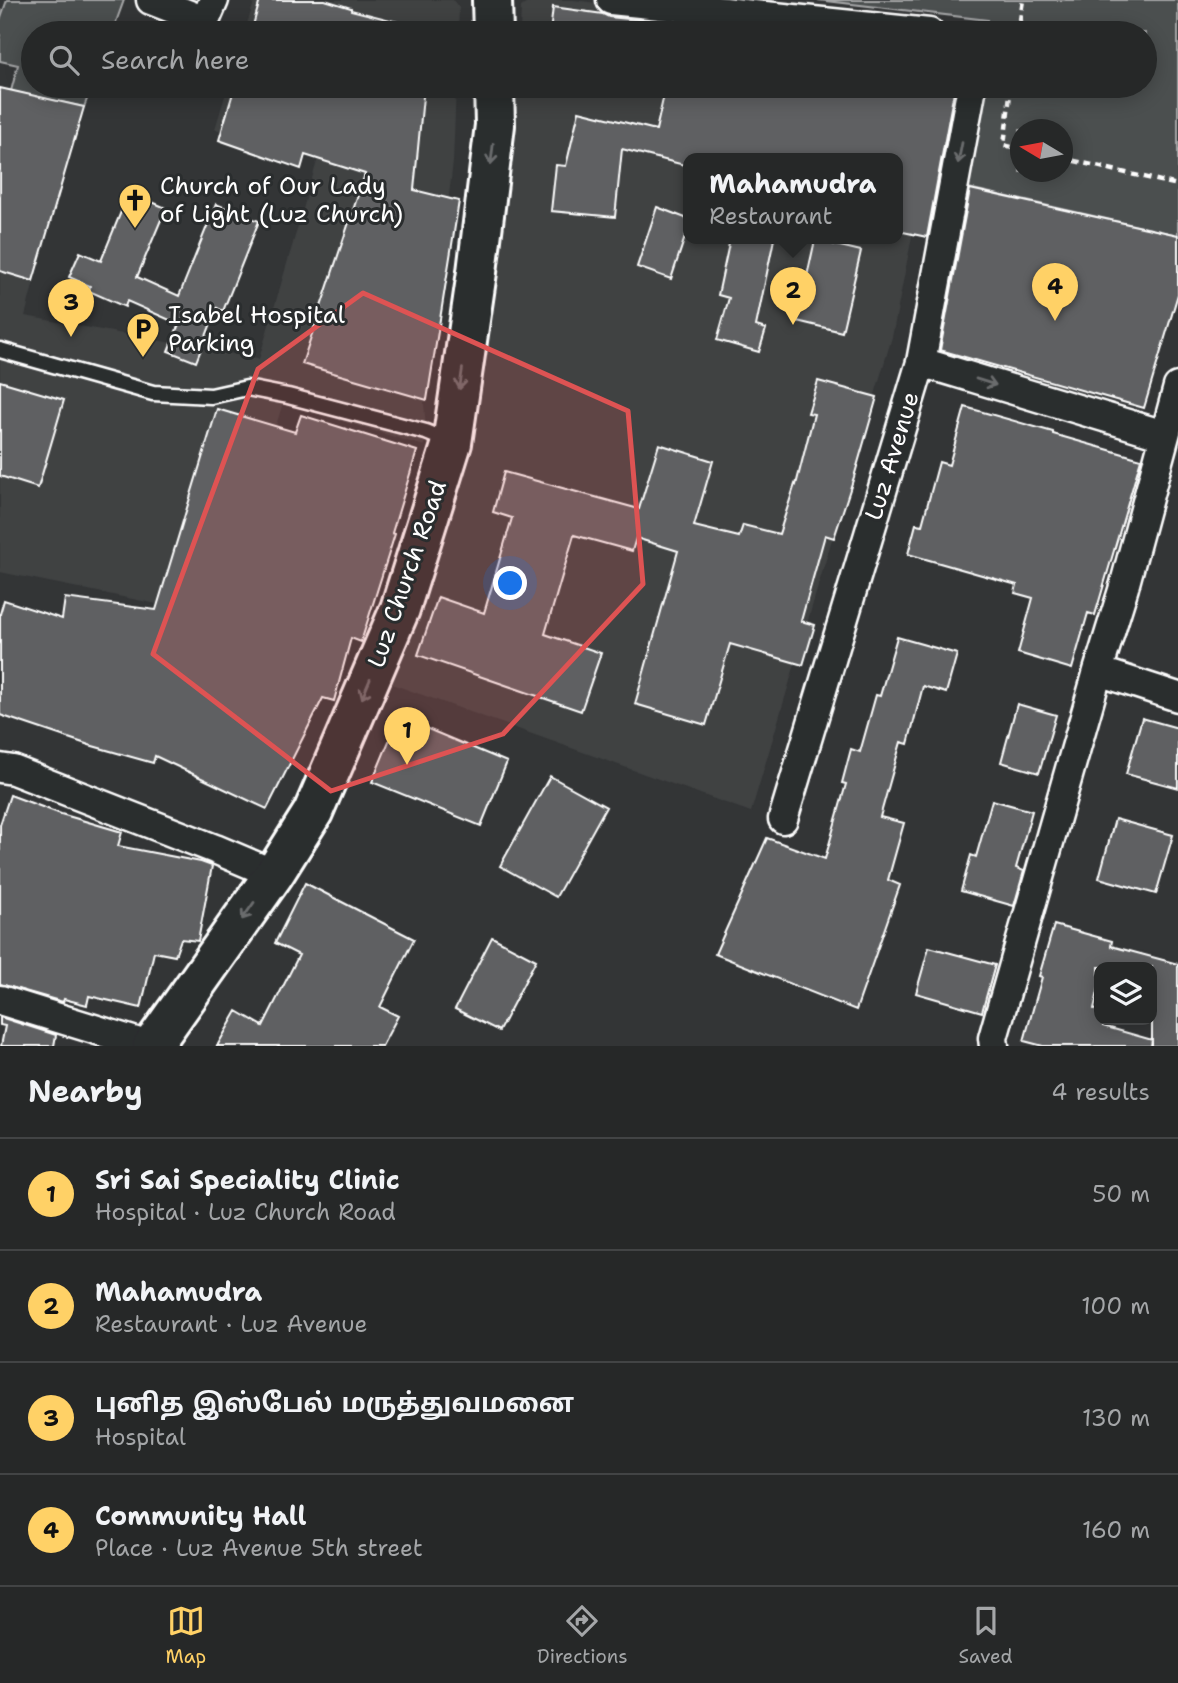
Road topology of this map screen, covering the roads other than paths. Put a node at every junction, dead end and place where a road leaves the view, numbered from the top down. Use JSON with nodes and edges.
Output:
{"nodes":[{"id":1,"x":151,"y":0,"type":"edge"},
{"id":2,"x":492,"y":0,"type":"edge"},
{"id":3,"x":611,"y":0,"type":"edge"},
{"id":4,"x":209,"y":10,"type":"edge"},
{"id":5,"x":493,"y":21,"type":"edge"},
{"id":6,"x":813,"y":21,"type":"edge"},
{"id":7,"x":494,"y":98,"type":"edge"},
{"id":8,"x":970,"y":98,"type":"edge"},
{"id":9,"x":0,"y":350,"type":"edge"},
{"id":10,"x":921,"y":362,"type":"junction"},
{"id":11,"x":1178,"y":387,"type":"edge"},
{"id":12,"x":1164,"y":435,"type":"junction"},
{"id":13,"x":452,"y":443,"type":"junction"},
{"id":14,"x":1098,"y":671,"type":"junction"},
{"id":15,"x":1178,"y":697,"type":"edge"},
{"id":16,"x":0,"y":768,"type":"edge"},
{"id":17,"x":783,"y":819,"type":"dead end"},
{"id":18,"x":274,"y":874,"type":"junction"},
{"id":19,"x":0,"y":1000,"type":"edge"},
{"id":20,"x":151,"y":1046,"type":"edge"},
{"id":21,"x":994,"y":1046,"type":"edge"}],
"edges":[{"from":1,"to":4,"type":"street"},
{"from":2,"to":5,"type":"main road"},
{"from":3,"to":6,"type":"street"},
{"from":7,"to":13,"type":"main road","name":"Luz Church Road","one_way":true},
{"from":8,"to":10,"type":"street","name":"Luz Avenue","one_way":true},
{"from":9,"to":13,"type":"lane"},
{"from":10,"to":12,"type":"street","one_way":true},
{"from":10,"to":17,"type":"street","name":"Luz Avenue"},
{"from":11,"to":12,"type":"street"},
{"from":12,"to":14,"type":"street"},
{"from":13,"to":18,"type":"main road","name":"Luz Church Road","one_way":true},
{"from":14,"to":15,"type":"street"},
{"from":14,"to":21,"type":"street"},
{"from":16,"to":18,"type":"street"},
{"from":18,"to":20,"type":"main road","name":"Luz Church Road","one_way":true},
{"from":19,"to":20,"type":"street"}]}
